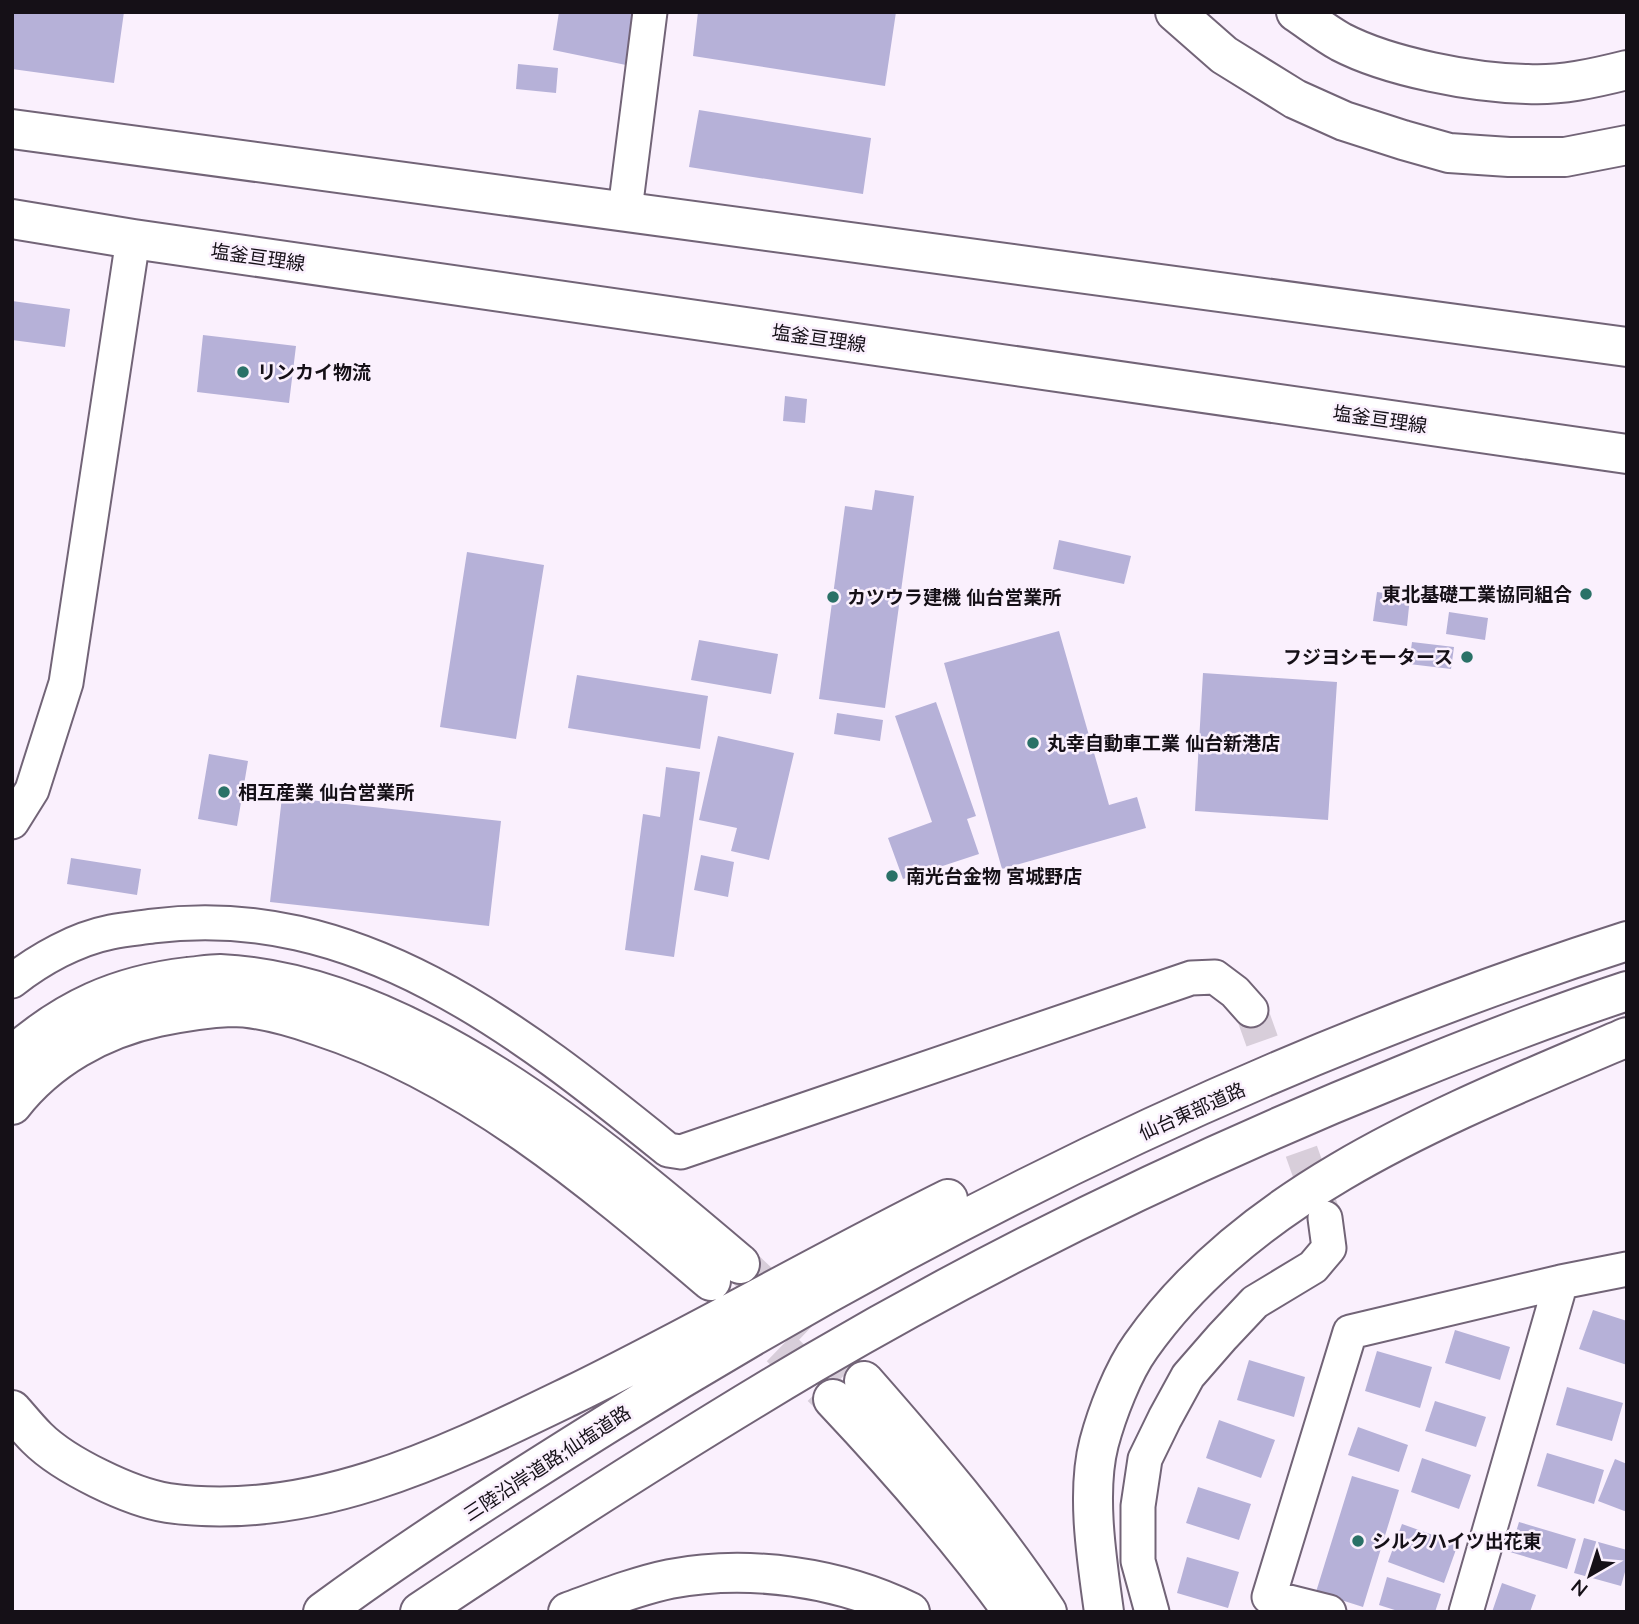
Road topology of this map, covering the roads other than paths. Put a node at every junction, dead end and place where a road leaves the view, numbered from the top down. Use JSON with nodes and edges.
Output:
{"nodes":[{"id":1,"x":650,"y":12,"type":"edge"},
{"id":2,"x":1175,"y":12,"type":"edge"},
{"id":3,"x":1296,"y":12,"type":"edge"},
{"id":4,"x":1627,"y":70,"type":"edge"},
{"id":5,"x":12,"y":129,"type":"edge"},
{"id":6,"x":1627,"y":145,"type":"edge"},
{"id":7,"x":625,"y":210,"type":"junction"},
{"id":8,"x":12,"y":219,"type":"edge"},
{"id":9,"x":133,"y":239,"type":"junction"},
{"id":10,"x":1627,"y":347,"type":"edge"},
{"id":11,"x":1627,"y":454,"type":"edge"},
{"id":12,"x":12,"y":822,"type":"edge"},
{"id":13,"x":1627,"y":941,"type":"edge"},
{"id":14,"x":12,"y":981,"type":"edge"},
{"id":15,"x":1627,"y":991,"type":"edge"},
{"id":16,"x":1251,"y":1010,"type":"tunnel mouth"},
{"id":17,"x":1627,"y":1037,"type":"edge"},
{"id":18,"x":12,"y":1056,"type":"edge"},
{"id":19,"x":1208,"y":1102,"type":"junction"},
{"id":20,"x":12,"y":1105,"type":"edge"},
{"id":21,"x":1325,"y":1218,"type":"tunnel mouth"},
{"id":22,"x":1627,"y":1269,"type":"edge"},
{"id":23,"x":1561,"y":1282,"type":"junction"},
{"id":24,"x":776,"y":1322,"type":"joint"},
{"id":25,"x":12,"y":1410,"type":"edge"},
{"id":26,"x":323,"y":1612,"type":"edge"},
{"id":27,"x":420,"y":1612,"type":"edge"},
{"id":28,"x":568,"y":1612,"type":"edge"},
{"id":29,"x":910,"y":1612,"type":"edge"},
{"id":30,"x":1013,"y":1612,"type":"edge"},
{"id":31,"x":1047,"y":1612,"type":"edge"},
{"id":32,"x":1104,"y":1612,"type":"edge"},
{"id":33,"x":1152,"y":1612,"type":"edge"},
{"id":34,"x":1329,"y":1612,"type":"edge"},
{"id":35,"x":1466,"y":1612,"type":"edge"}],
"edges":[{"from":1,"to":7,"type":"street"},
{"from":2,"to":6,"type":"main road"},
{"from":3,"to":4,"type":"main road"},
{"from":5,"to":7,"type":"main road"},
{"from":7,"to":10,"type":"main road"},
{"from":8,"to":9,"type":"main road","name":"塩釜亘理線"},
{"from":9,"to":11,"type":"main road","name":"塩釜亘理線"},
{"from":9,"to":12,"type":"street"},
{"from":13,"to":19,"type":"main road","name":"仙台東部道路"},
{"from":14,"to":16,"type":"street"},
{"from":15,"to":27,"type":"main road"},
{"from":17,"to":32,"type":"main road"},
{"from":18,"to":20,"type":"main road"},
{"from":19,"to":24,"type":"main road","name":"仙台東部道路"},
{"from":19,"to":25,"type":"main road"},
{"from":21,"to":33,"type":"street"},
{"from":22,"to":23,"type":"street"},
{"from":23,"to":34,"type":"street"},
{"from":23,"to":35,"type":"street"},
{"from":24,"to":26,"type":"main road","name":"三陸沿岸道路;仙塩道路"},
{"from":28,"to":29,"type":"main road"},
{"from":30,"to":31,"type":"main road"}]}
